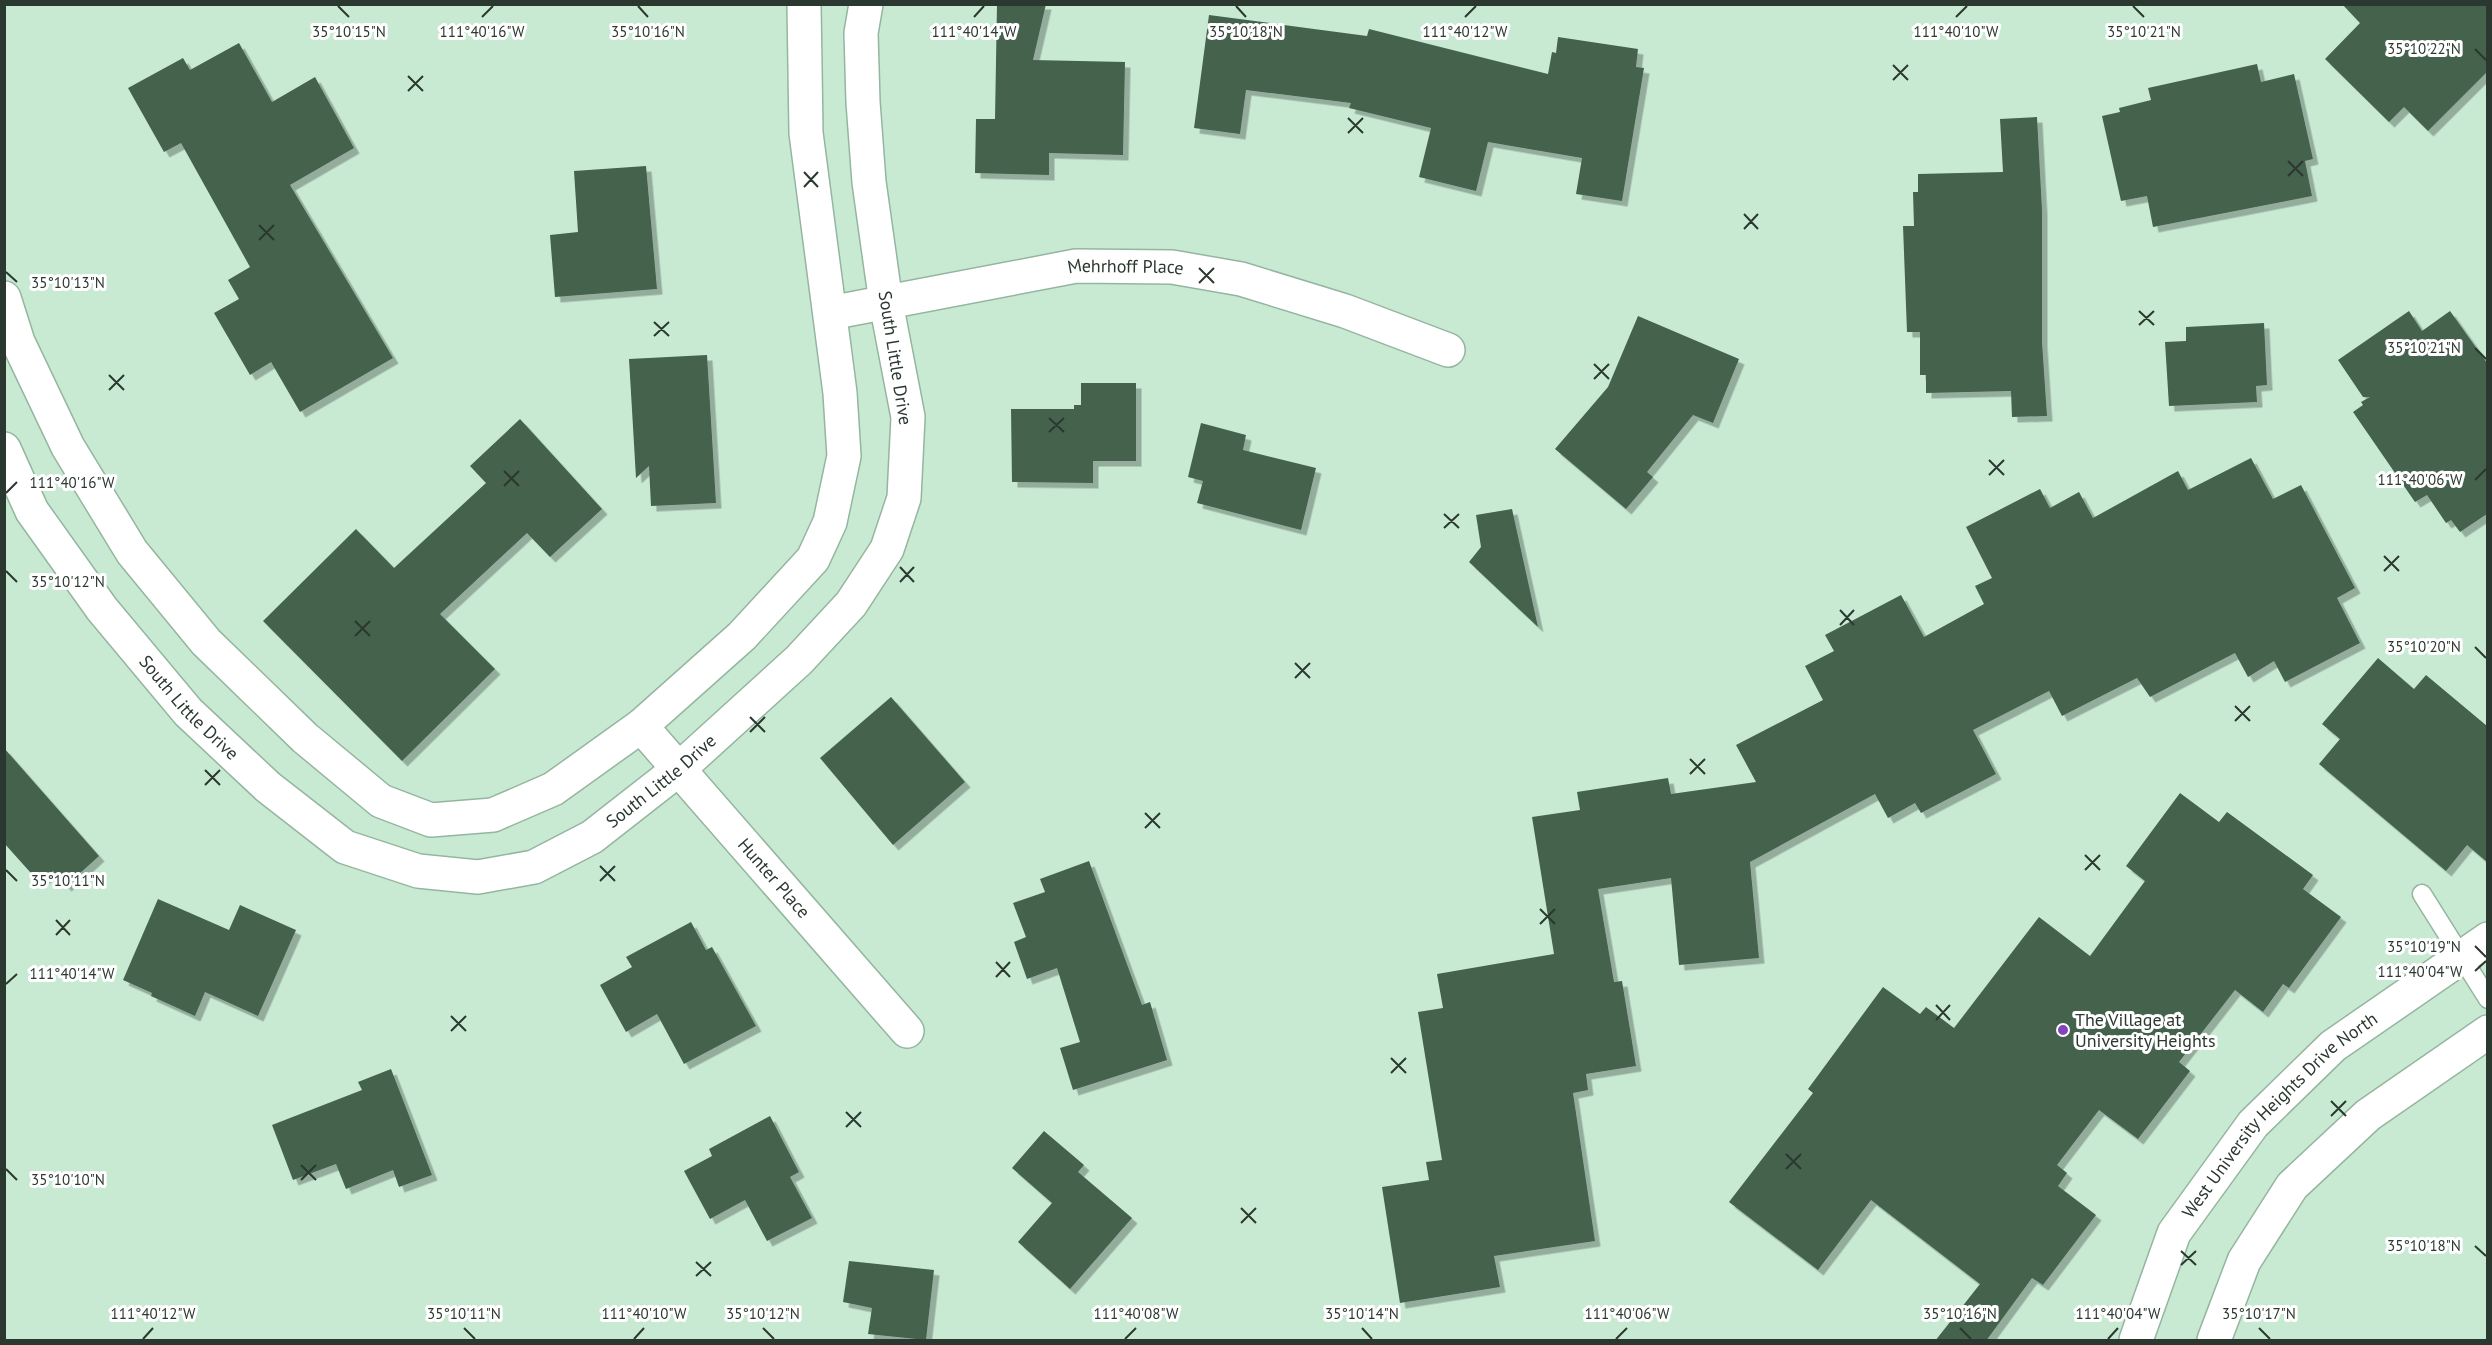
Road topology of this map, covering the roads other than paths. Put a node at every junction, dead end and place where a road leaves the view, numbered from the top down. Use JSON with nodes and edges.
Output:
{"nodes":[{"id":1,"x":804,"y":4,"type":"edge"},
{"id":2,"x":866,"y":4,"type":"edge"},
{"id":3,"x":4,"y":298,"type":"edge"},
{"id":4,"x":886,"y":303,"type":"junction"},
{"id":5,"x":830,"y":313,"type":"junction"},
{"id":6,"x":1448,"y":350,"type":"dead end"},
{"id":7,"x":4,"y":448,"type":"edge"},
{"id":8,"x":641,"y":726,"type":"junction"},
{"id":9,"x":679,"y":770,"type":"junction"},
{"id":10,"x":2422,"y":894,"type":"dead end"},
{"id":11,"x":2487,"y":939,"type":"edge"},
{"id":12,"x":2460,"y":958,"type":"junction"},
{"id":13,"x":2487,"y":999,"type":"edge"},
{"id":14,"x":907,"y":1031,"type":"dead end"},
{"id":15,"x":2487,"y":1032,"type":"edge"},
{"id":16,"x":2136,"y":1341,"type":"edge"},
{"id":17,"x":2214,"y":1341,"type":"edge"}],
"edges":[{"from":1,"to":5,"type":"street"},
{"from":2,"to":4,"type":"street","name":"South Little Drive"},
{"from":3,"to":8,"type":"street"},
{"from":4,"to":5,"type":"street","name":"Mehrhoff Place"},
{"from":4,"to":6,"type":"street","name":"Mehrhoff Place"},
{"from":4,"to":9,"type":"street","name":"South Little Drive"},
{"from":5,"to":8,"type":"street"},
{"from":7,"to":9,"type":"street","name":"South Little Drive"},
{"from":8,"to":9,"type":"street","name":"Hunter Place"},
{"from":9,"to":14,"type":"street","name":"Hunter Place"},
{"from":10,"to":12,"type":"lane"},
{"from":11,"to":12,"type":"street","name":"West University Heights Drive North"},
{"from":12,"to":13,"type":"lane"},
{"from":12,"to":16,"type":"street","name":"West University Heights Drive North"},
{"from":15,"to":17,"type":"street"}]}
